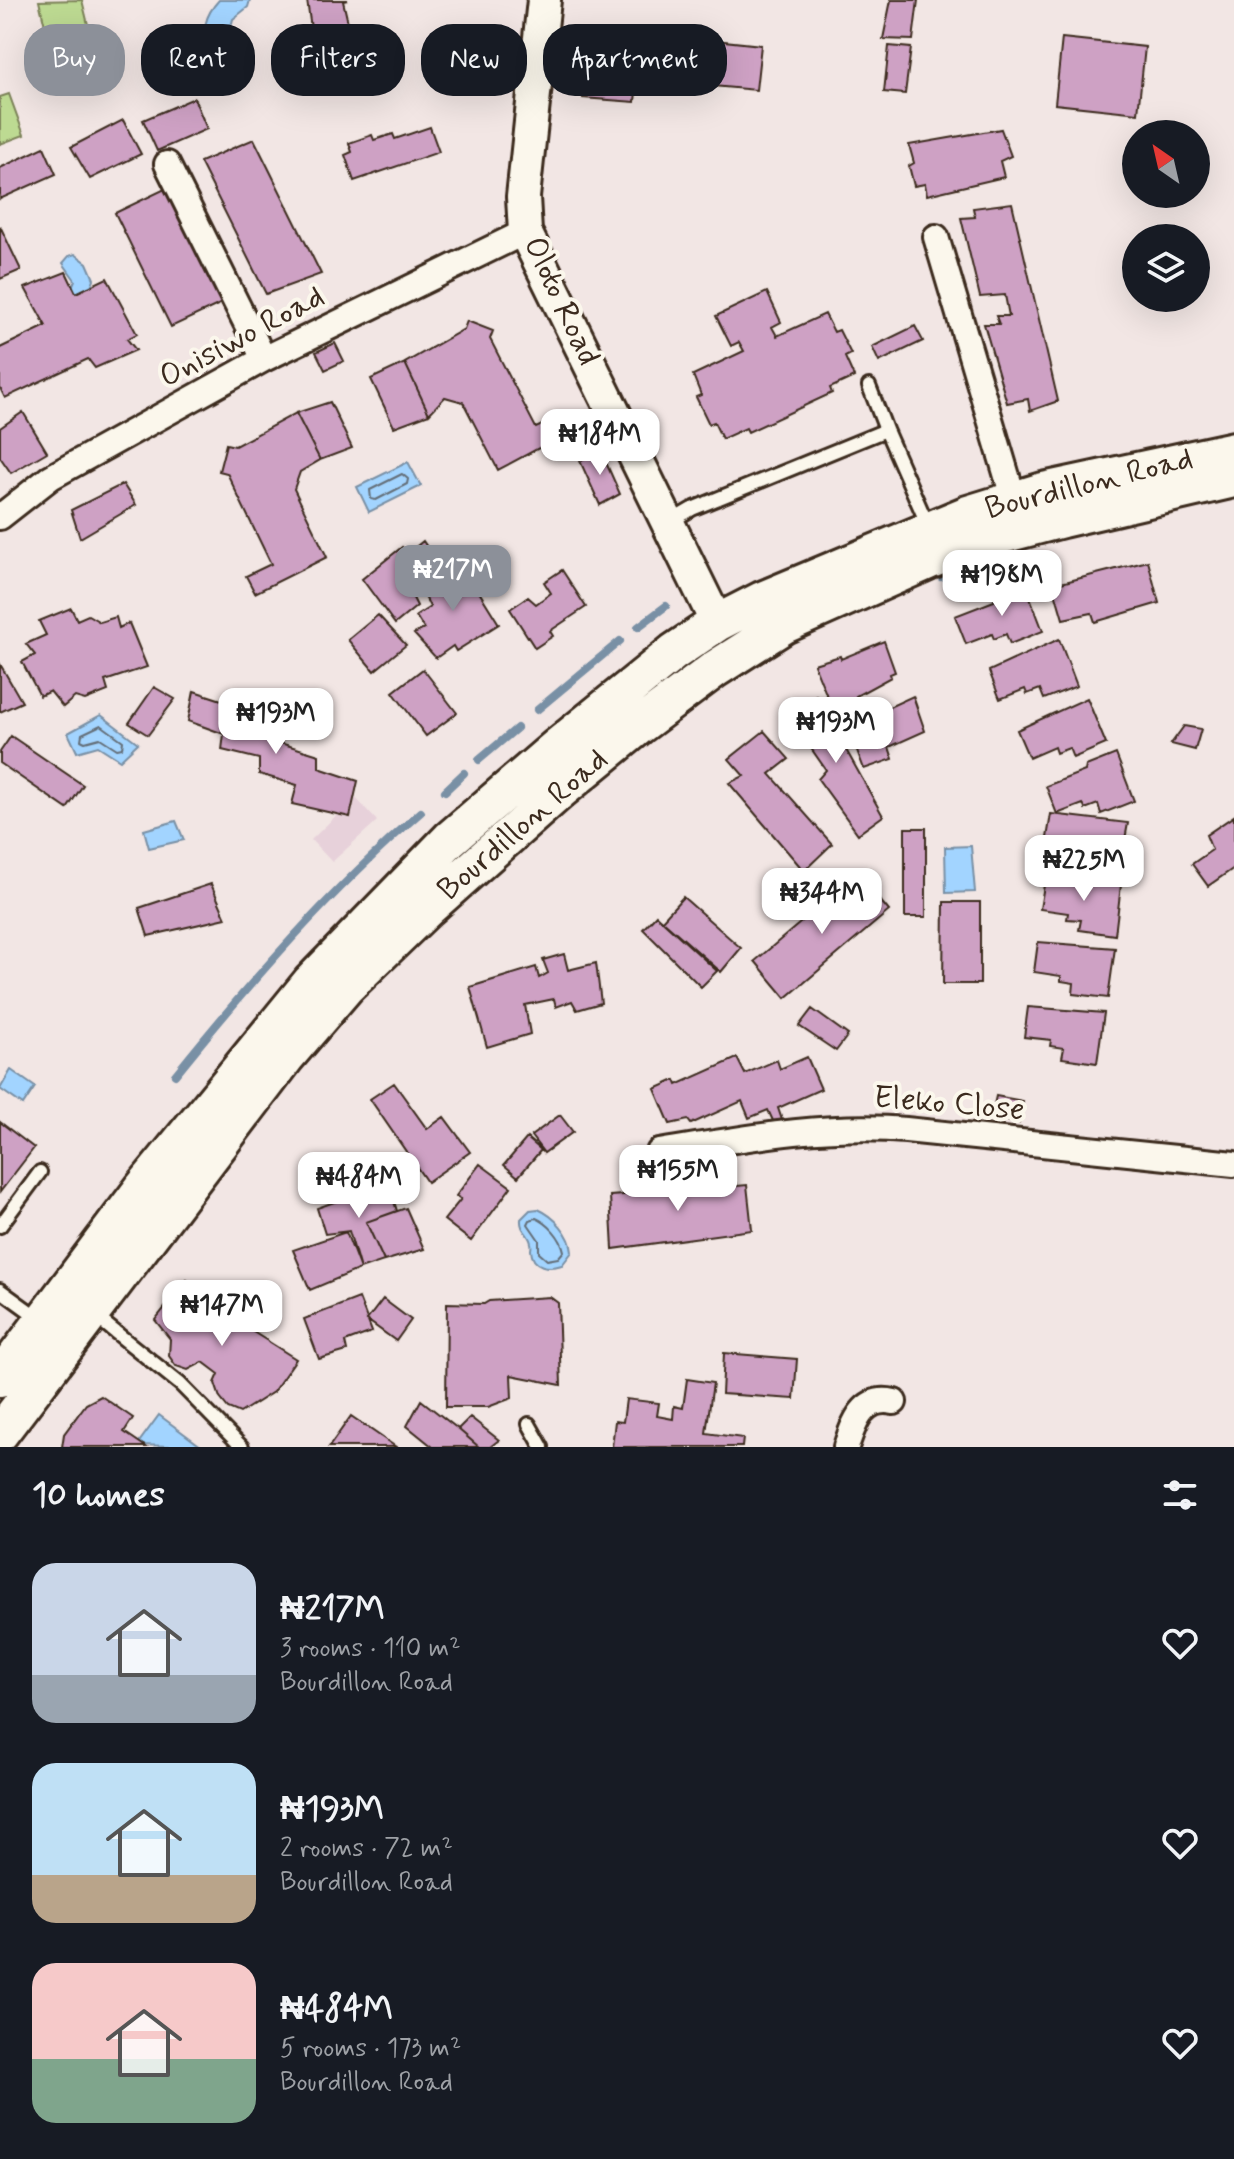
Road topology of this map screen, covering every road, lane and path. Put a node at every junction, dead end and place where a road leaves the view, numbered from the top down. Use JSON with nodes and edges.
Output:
{"nodes":[{"id":1,"x":544,"y":0,"type":"edge"},
{"id":2,"x":167,"y":164,"type":"dead end"},
{"id":3,"x":525,"y":232,"type":"junction"},
{"id":4,"x":936,"y":237,"type":"dead end"},
{"id":5,"x":264,"y":359,"type":"junction"},
{"id":6,"x":869,"y":386,"type":"dead end"},
{"id":7,"x":886,"y":430,"type":"junction"},
{"id":8,"x":1234,"y":450,"type":"edge"},
{"id":9,"x":1234,"y":479,"type":"edge"},
{"id":10,"x":1014,"y":500,"type":"junction"},
{"id":11,"x":0,"y":517,"type":"edge"},
{"id":12,"x":668,"y":523,"type":"junction"},
{"id":13,"x":929,"y":528,"type":"junction"},
{"id":14,"x":717,"y":623,"type":"junction"},
{"id":15,"x":659,"y":1152,"type":"dead end"},
{"id":16,"x":1234,"y":1164,"type":"edge"},
{"id":17,"x":40,"y":1172,"type":"dead end"},
{"id":18,"x":0,"y":1226,"type":"edge"},
{"id":19,"x":0,"y":1290,"type":"edge"},
{"id":20,"x":91,"y":1313,"type":"junction"},
{"id":21,"x":46,"y":1335,"type":"junction"},
{"id":22,"x":0,"y":1378,"type":"edge"},
{"id":23,"x":894,"y":1402,"type":"dead end"},
{"id":24,"x":529,"y":1424,"type":"dead end"},
{"id":25,"x":0,"y":1433,"type":"edge"},
{"id":26,"x":242,"y":1447,"type":"edge"},
{"id":27,"x":542,"y":1447,"type":"edge"},
{"id":28,"x":846,"y":1447,"type":"edge"}],
"edges":[{"from":1,"to":3,"type":"street","name":"Oloto Road"},
{"from":2,"to":5,"type":"street"},
{"from":3,"to":5,"type":"street","name":"Onisiwo Road"},
{"from":3,"to":12,"type":"street","name":"Oloto Road"},
{"from":4,"to":10,"type":"street"},
{"from":5,"to":11,"type":"street","name":"Onisiwo Road"},
{"from":6,"to":7,"type":"lane"},
{"from":7,"to":12,"type":"lane"},
{"from":7,"to":13,"type":"lane"},
{"from":8,"to":10,"type":"main road","name":"Bourdillon Road"},
{"from":9,"to":20,"type":"main road","name":"Bourdillon Road"},
{"from":10,"to":13,"type":"main road","name":"Bourdillon Road"},
{"from":12,"to":14,"type":"street","name":"Oloto Road"},
{"from":13,"to":14,"type":"main road","name":"Bourdillon Road"},
{"from":14,"to":21,"type":"main road","name":"Bourdillon Road"},
{"from":15,"to":16,"type":"street","name":"Eleko Close"},
{"from":17,"to":18,"type":"lane"},
{"from":19,"to":21,"type":"lane"},
{"from":20,"to":21,"type":"main road","name":"Bourdillon Road"},
{"from":20,"to":26,"type":"lane"},
{"from":21,"to":22,"type":"main road","name":"Bourdillon Road"},
{"from":21,"to":25,"type":"main road","name":"Bourdillon Road"},
{"from":23,"to":28,"type":"street"},
{"from":24,"to":27,"type":"lane"}]}
